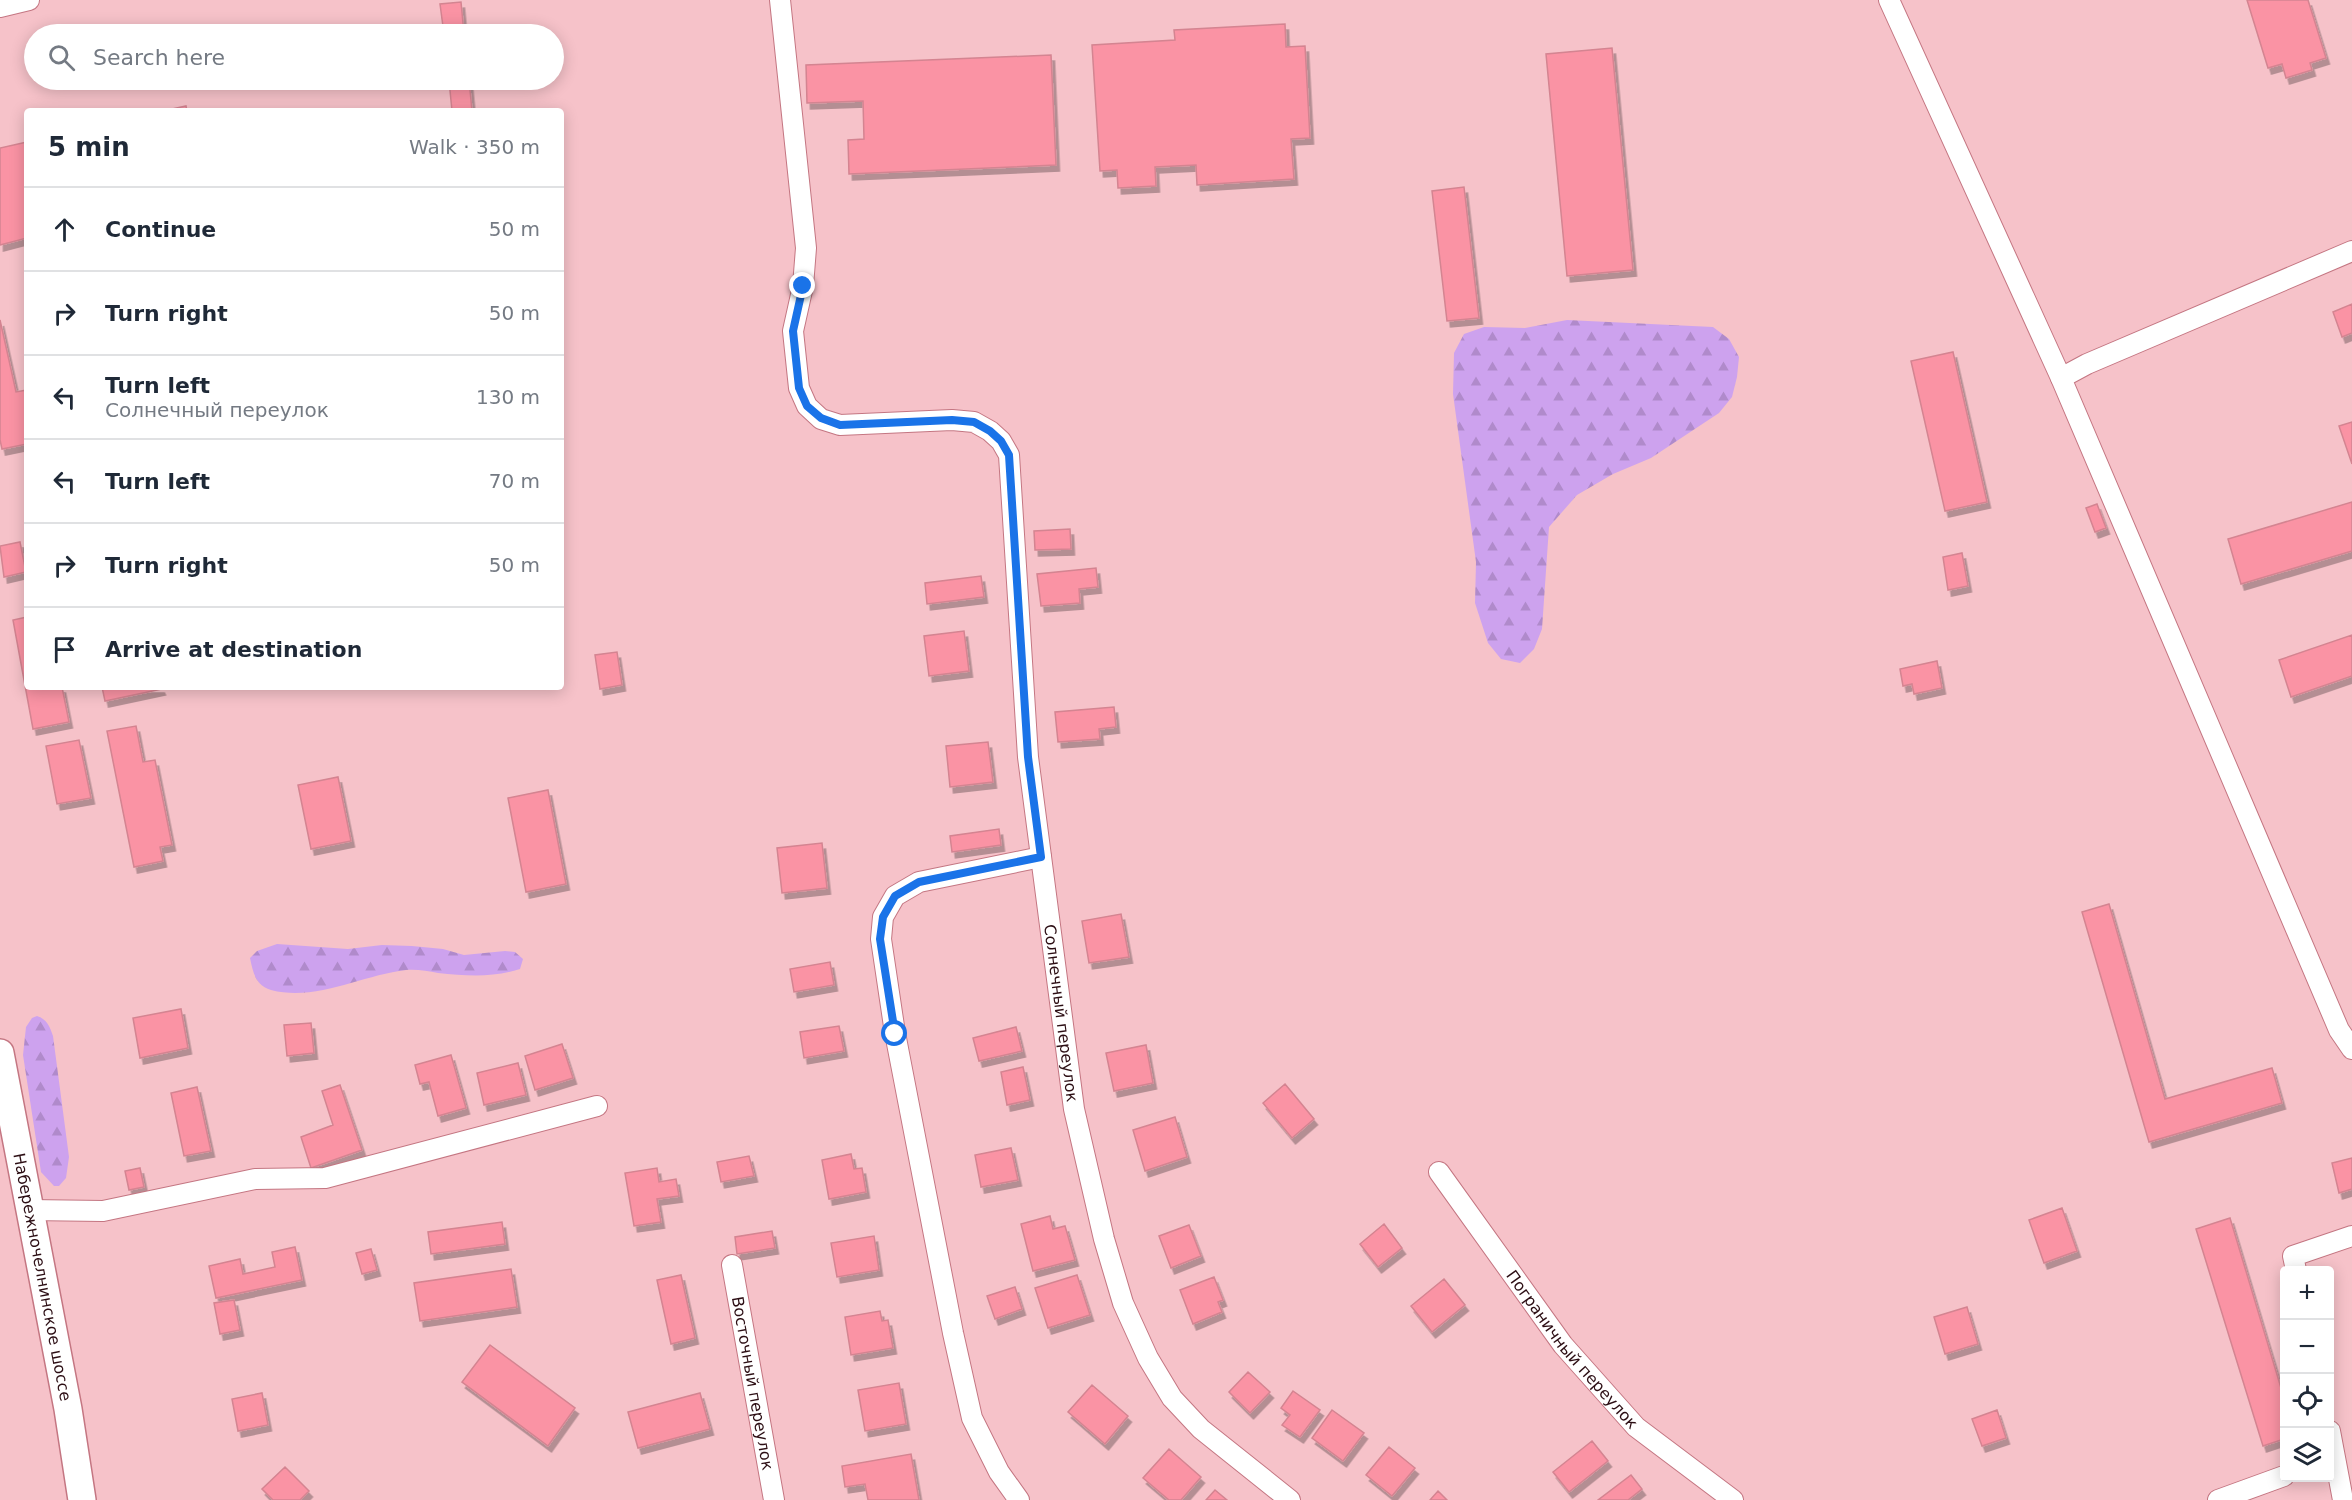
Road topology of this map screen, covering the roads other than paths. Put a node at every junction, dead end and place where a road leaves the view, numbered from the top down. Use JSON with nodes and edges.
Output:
{"nodes":[{"id":1,"x":29,"y":0,"type":"edge"},
{"id":2,"x":780,"y":0,"type":"edge"},
{"id":3,"x":1889,"y":0,"type":"edge"},
{"id":4,"x":0,"y":8,"type":"edge"},
{"id":5,"x":2352,"y":251,"type":"edge"},
{"id":6,"x":2061,"y":378,"type":"junction"},
{"id":7,"x":1041,"y":857,"type":"junction"},
{"id":8,"x":2352,"y":1049,"type":"edge"},
{"id":9,"x":0,"y":1053,"type":"edge"},
{"id":10,"x":597,"y":1106,"type":"dead end"},
{"id":11,"x":1439,"y":1172,"type":"dead end"},
{"id":12,"x":29,"y":1210,"type":"junction"},
{"id":13,"x":2352,"y":1236,"type":"edge"},
{"id":14,"x":2294,"y":1263,"type":"edge"},
{"id":15,"x":732,"y":1265,"type":"dead end"},
{"id":16,"x":68,"y":1409,"type":"junction"},
{"id":17,"x":2339,"y":1456,"type":"edge"},
{"id":18,"x":2280,"y":1477,"type":"edge"},
{"id":19,"x":82,"y":1500,"type":"edge"},
{"id":20,"x":98,"y":1500,"type":"edge"},
{"id":21,"x":774,"y":1500,"type":"edge"},
{"id":22,"x":1019,"y":1500,"type":"edge"},
{"id":23,"x":1290,"y":1500,"type":"edge"},
{"id":24,"x":1733,"y":1500,"type":"edge"},
{"id":25,"x":2218,"y":1500,"type":"edge"},
{"id":26,"x":2343,"y":1500,"type":"edge"}],
"edges":[{"from":1,"to":4,"type":"street"},
{"from":2,"to":7,"type":"street","name":"Солнечный переулок"},
{"from":3,"to":6,"type":"street"},
{"from":5,"to":6,"type":"street"},
{"from":6,"to":8,"type":"street"},
{"from":7,"to":22,"type":"street"},
{"from":7,"to":23,"type":"street","name":"Солнечный переулок"},
{"from":9,"to":12,"type":"main road","name":"Набережночелнинское шоссе"},
{"from":10,"to":12,"type":"street"},
{"from":11,"to":24,"type":"street","name":"Пограничный переулок"},
{"from":12,"to":16,"type":"main road","name":"Набережночелнинское шоссе"},
{"from":13,"to":14,"type":"street"},
{"from":15,"to":21,"type":"street","name":"Восточный переулок"},
{"from":16,"to":19,"type":"main road","name":"Набережночелнинское шоссе"},
{"from":16,"to":20,"type":"main road"},
{"from":17,"to":26,"type":"street"},
{"from":18,"to":25,"type":"street"}]}
